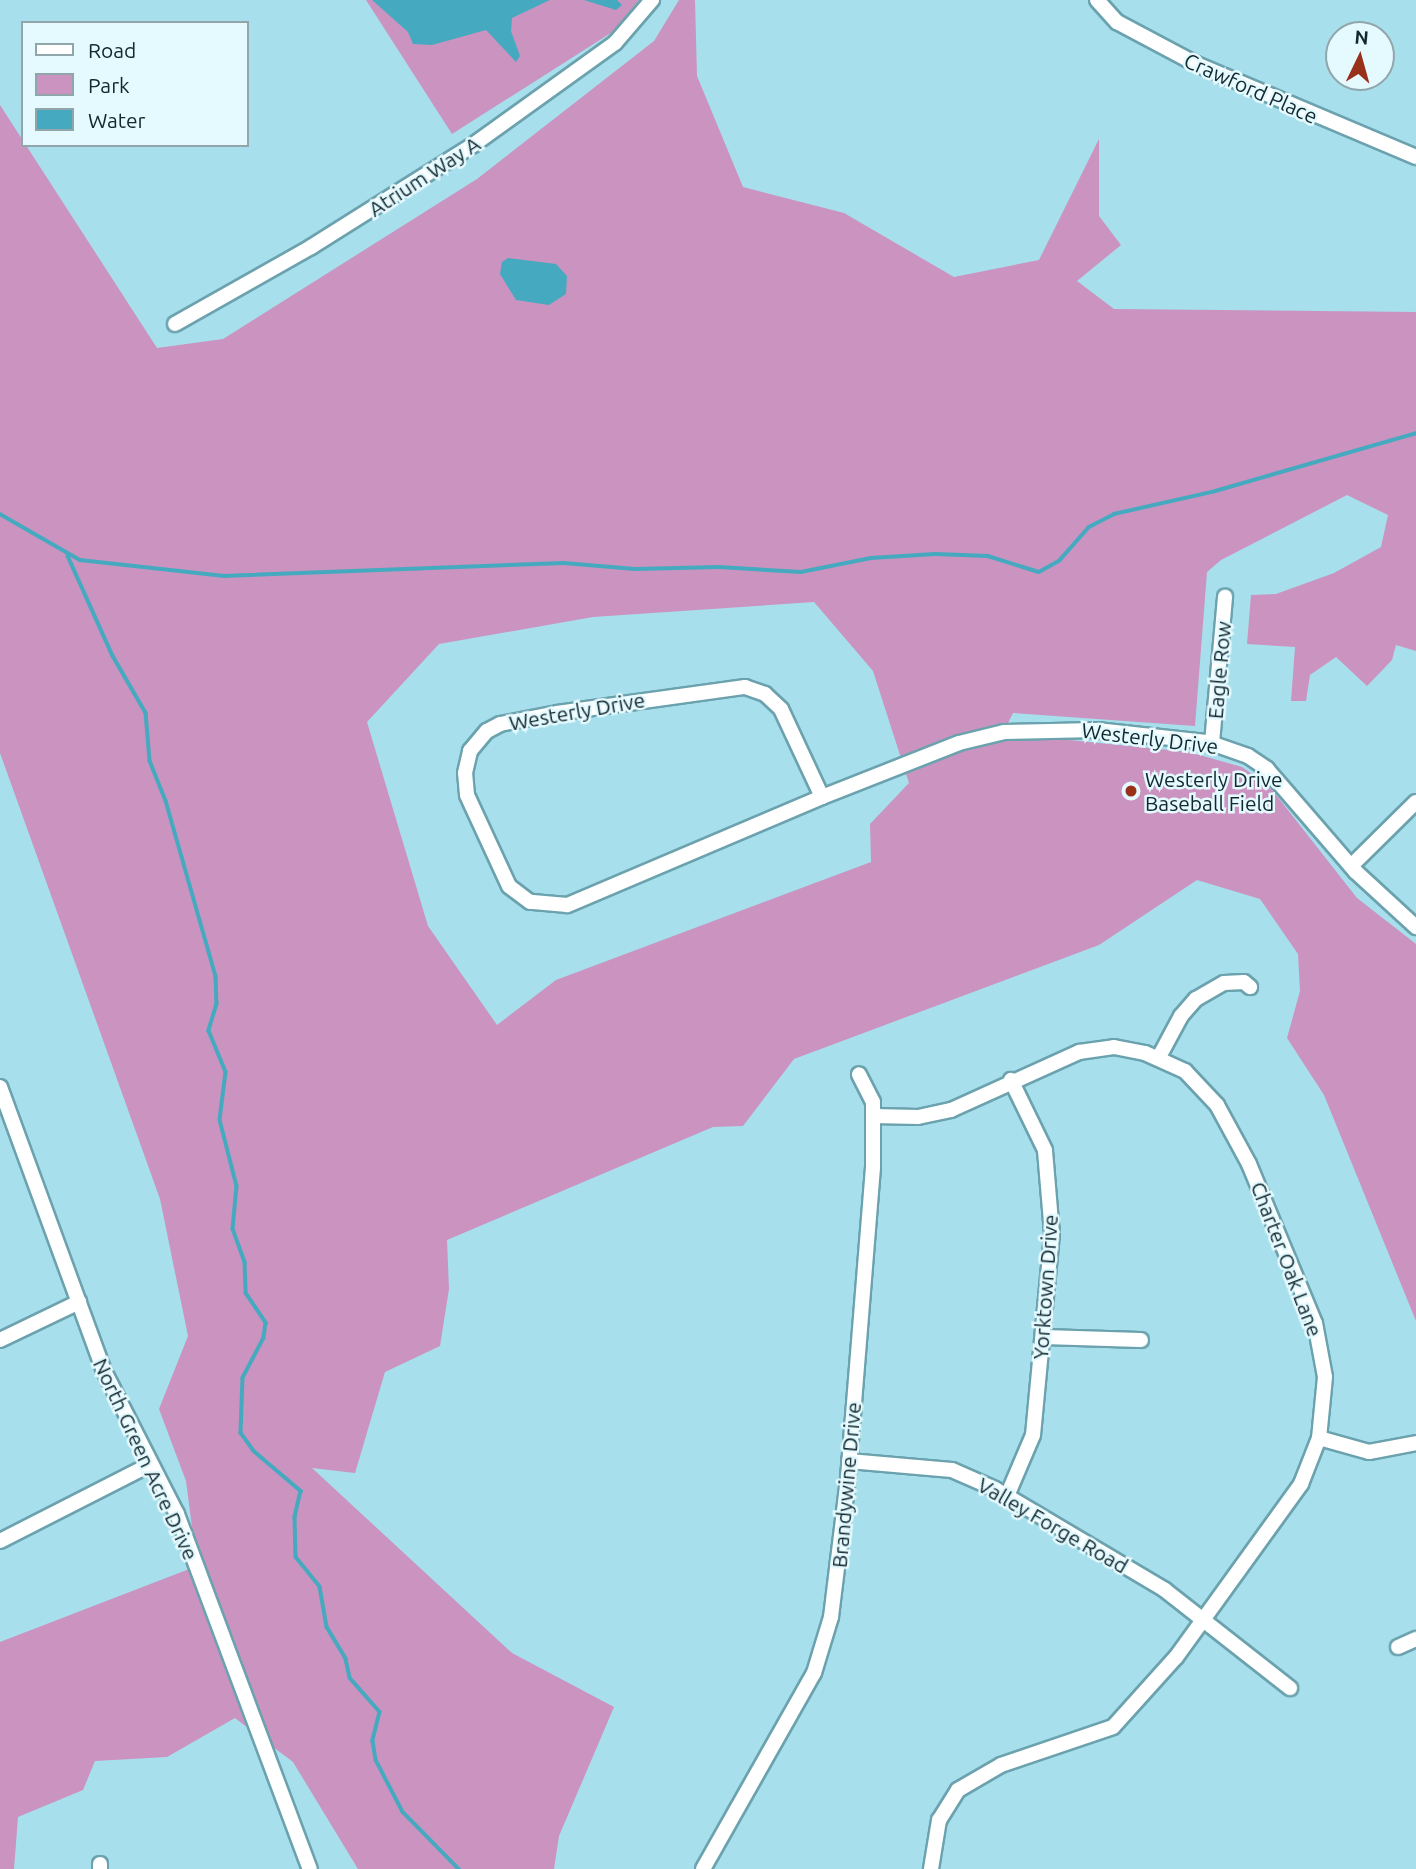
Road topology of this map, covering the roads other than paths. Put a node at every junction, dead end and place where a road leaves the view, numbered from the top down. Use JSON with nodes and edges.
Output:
{"nodes":[{"id":1,"x":652,"y":0,"type":"edge"},
{"id":2,"x":1097,"y":0,"type":"edge"},
{"id":3,"x":1416,"y":157,"type":"edge"},
{"id":4,"x":175,"y":324,"type":"dead end"},
{"id":5,"x":1225,"y":597,"type":"dead end"},
{"id":6,"x":1212,"y":743,"type":"junction"},
{"id":7,"x":822,"y":797,"type":"junction"},
{"id":8,"x":1416,"y":803,"type":"edge"},
{"id":9,"x":1351,"y":866,"type":"junction"},
{"id":10,"x":1416,"y":927,"type":"edge"},
{"id":11,"x":1250,"y":987,"type":"dead end"},
{"id":12,"x":1159,"y":1057,"type":"junction"},
{"id":13,"x":859,"y":1074,"type":"dead end"},
{"id":14,"x":1011,"y":1080,"type":"junction"},
{"id":15,"x":0,"y":1087,"type":"edge"},
{"id":16,"x":874,"y":1116,"type":"junction"},
{"id":17,"x":79,"y":1302,"type":"junction"},
{"id":18,"x":1042,"y":1337,"type":"junction"},
{"id":19,"x":0,"y":1340,"type":"edge"},
{"id":20,"x":1141,"y":1340,"type":"dead end"},
{"id":21,"x":1319,"y":1438,"type":"junction"},
{"id":22,"x":1416,"y":1443,"type":"edge"},
{"id":23,"x":849,"y":1461,"type":"junction"},
{"id":24,"x":151,"y":1464,"type":"junction"},
{"id":25,"x":1007,"y":1496,"type":"junction"},
{"id":26,"x":0,"y":1541,"type":"edge"},
{"id":27,"x":1204,"y":1618,"type":"junction"},
{"id":28,"x":1416,"y":1639,"type":"edge"},
{"id":29,"x":1398,"y":1647,"type":"dead end"},
{"id":30,"x":1290,"y":1688,"type":"dead end"},
{"id":31,"x":310,"y":1869,"type":"edge"},
{"id":32,"x":703,"y":1869,"type":"edge"},
{"id":33,"x":932,"y":1869,"type":"edge"}],
"edges":[{"from":1,"to":4,"type":"street","name":"Atrium Way A"},
{"from":2,"to":3,"type":"street","name":"Crawford Place"},
{"from":5,"to":6,"type":"street","name":"Eagle Row"},
{"from":6,"to":7,"type":"street","name":"Westerly Drive"},
{"from":6,"to":9,"type":"street","name":"Westerly Drive"},
{"from":7,"to":7,"type":"street","name":"Westerly Drive"},
{"from":8,"to":9,"type":"street"},
{"from":9,"to":10,"type":"street","name":"Westerly Drive"},
{"from":11,"to":12,"type":"street"},
{"from":12,"to":14,"type":"street","name":"Charter Oak Lane"},
{"from":12,"to":21,"type":"street","name":"Charter Oak Lane"},
{"from":13,"to":16,"type":"street","name":"Brandywine Drive"},
{"from":14,"to":16,"type":"street","name":"Charter Oak Lane"},
{"from":14,"to":18,"type":"street","name":"Yorktown Drive"},
{"from":15,"to":17,"type":"street","name":"North Green Acre Drive"},
{"from":16,"to":23,"type":"street","name":"Brandywine Drive"},
{"from":17,"to":19,"type":"street"},
{"from":17,"to":24,"type":"street","name":"North Green Acre Drive"},
{"from":18,"to":20,"type":"street"},
{"from":18,"to":25,"type":"street","name":"Yorktown Drive"},
{"from":21,"to":22,"type":"street"},
{"from":21,"to":27,"type":"street","name":"Charter Oak Lane"},
{"from":23,"to":25,"type":"street","name":"Valley Forge Road"},
{"from":23,"to":32,"type":"street","name":"Brandywine Drive"},
{"from":24,"to":26,"type":"street"},
{"from":24,"to":31,"type":"street","name":"North Green Acre Drive"},
{"from":25,"to":27,"type":"street","name":"Valley Forge Road"},
{"from":27,"to":30,"type":"street","name":"Valley Forge Road"},
{"from":27,"to":33,"type":"street","name":"Charter Oak Lane"},
{"from":28,"to":29,"type":"street"}]}
